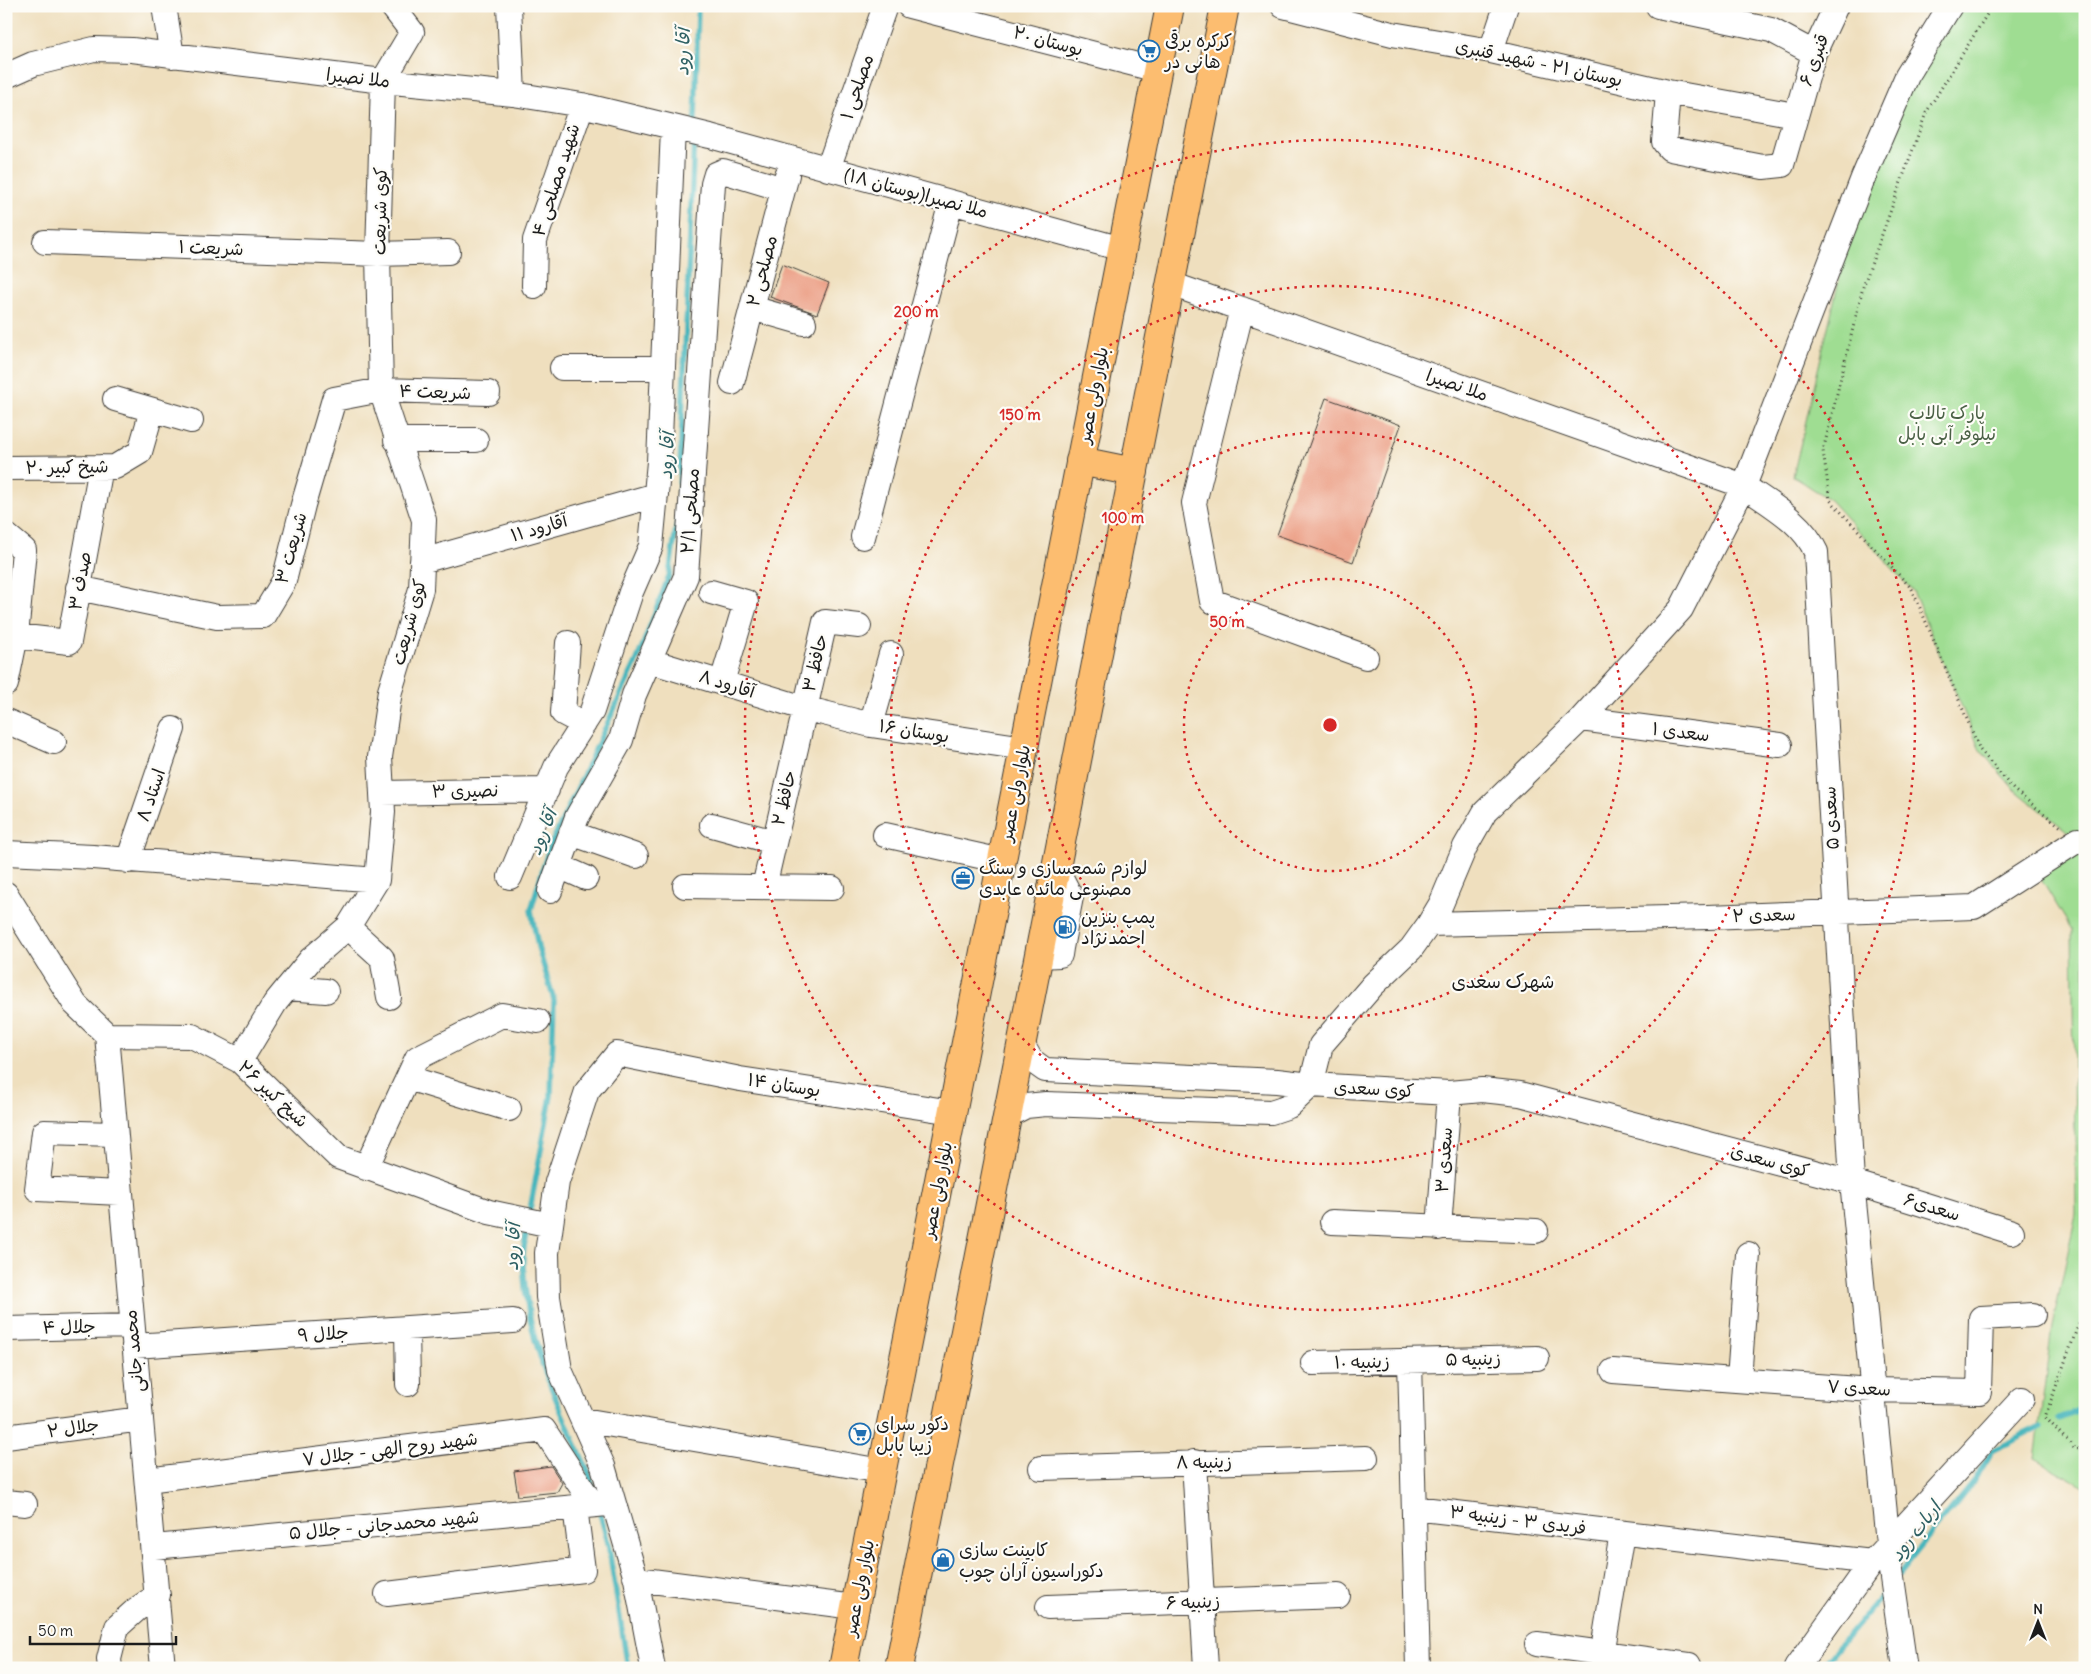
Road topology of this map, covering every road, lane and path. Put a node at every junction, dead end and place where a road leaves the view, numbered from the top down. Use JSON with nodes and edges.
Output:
{"nodes":[{"id":1,"x":164,"y":6,"type":"edge"},
{"id":2,"x":392,"y":6,"type":"edge"},
{"id":3,"x":509,"y":6,"type":"edge"},
{"id":4,"x":885,"y":6,"type":"edge"},
{"id":5,"x":1170,"y":6,"type":"edge"},
{"id":6,"x":1225,"y":6,"type":"edge"},
{"id":7,"x":1506,"y":6,"type":"edge"},
{"id":8,"x":1658,"y":6,"type":"edge"},
{"id":9,"x":1836,"y":6,"type":"edge"},
{"id":10,"x":1950,"y":6,"type":"edge"},
{"id":11,"x":1992,"y":6,"type":"edge"},
{"id":12,"x":919,"y":7,"type":"edge"},
{"id":13,"x":1296,"y":8,"type":"edge"},
{"id":14,"x":1491,"y":52,"type":"junction"},
{"id":15,"x":1814,"y":54,"type":"junction"},
{"id":16,"x":172,"y":56,"type":"junction"},
{"id":17,"x":1157,"y":70,"type":"junction"},
{"id":18,"x":6,"y":76,"type":"edge"},
{"id":19,"x":383,"y":81,"type":"junction"},
{"id":20,"x":1668,"y":92,"type":"junction"},
{"id":21,"x":512,"y":94,"type":"junction"},
{"id":22,"x":582,"y":105,"type":"junction"},
{"id":23,"x":1795,"y":115,"type":"junction"},
{"id":24,"x":690,"y":132,"type":"junction"},
{"id":25,"x":791,"y":158,"type":"junction"},
{"id":26,"x":828,"y":169,"type":"junction"},
{"id":27,"x":783,"y":189,"type":"junction"},
{"id":28,"x":951,"y":202,"type":"junction"},
{"id":29,"x":45,"y":242,"type":"dead end"},
{"id":30,"x":1122,"y":249,"type":"junction"},
{"id":31,"x":448,"y":252,"type":"dead end"},
{"id":32,"x":378,"y":254,"type":"junction"},
{"id":33,"x":1171,"y":284,"type":"junction"},
{"id":34,"x":534,"y":286,"type":"dead end"},
{"id":35,"x":752,"y":308,"type":"junction"},
{"id":36,"x":1242,"y":309,"type":"junction"},
{"id":37,"x":804,"y":323,"type":"dead end"},
{"id":38,"x":562,"y":368,"type":"dead end"},
{"id":39,"x":663,"y":368,"type":"junction"},
{"id":40,"x":732,"y":383,"type":"dead end"},
{"id":41,"x":381,"y":390,"type":"junction"},
{"id":42,"x":488,"y":393,"type":"dead end"},
{"id":43,"x":115,"y":399,"type":"dead end"},
{"id":44,"x":152,"y":410,"type":"junction"},
{"id":45,"x":191,"y":421,"type":"dead end"},
{"id":46,"x":396,"y":440,"type":"junction"},
{"id":47,"x":476,"y":440,"type":"dead end"},
{"id":48,"x":1080,"y":461,"type":"junction"},
{"id":49,"x":101,"y":467,"type":"junction"},
{"id":50,"x":6,"y":468,"type":"edge"},
{"id":51,"x":1134,"y":472,"type":"junction"},
{"id":52,"x":1744,"y":486,"type":"junction"},
{"id":53,"x":656,"y":495,"type":"junction"},
{"id":54,"x":6,"y":535,"type":"edge"},
{"id":55,"x":862,"y":537,"type":"dead end"},
{"id":56,"x":422,"y":561,"type":"junction"},
{"id":57,"x":78,"y":588,"type":"junction"},
{"id":58,"x":711,"y":592,"type":"dead end"},
{"id":59,"x":859,"y":626,"type":"dead end"},
{"id":60,"x":16,"y":636,"type":"junction"},
{"id":61,"x":568,"y":643,"type":"dead end"},
{"id":62,"x":891,"y":654,"type":"dead end"},
{"id":63,"x":1366,"y":657,"type":"dead end"},
{"id":64,"x":650,"y":661,"type":"junction"},
{"id":65,"x":722,"y":682,"type":"junction"},
{"id":66,"x":6,"y":684,"type":"edge"},
{"id":67,"x":804,"y":708,"type":"junction"},
{"id":68,"x":1581,"y":719,"type":"junction"},
{"id":69,"x":6,"y":721,"type":"edge"},
{"id":70,"x":584,"y":724,"type":"junction"},
{"id":71,"x":871,"y":725,"type":"junction"},
{"id":72,"x":174,"y":729,"type":"dead end"},
{"id":73,"x":54,"y":742,"type":"dead end"},
{"id":74,"x":1780,"y":745,"type":"dead end"},
{"id":75,"x":1024,"y":748,"type":"junction"},
{"id":76,"x":547,"y":790,"type":"junction"},
{"id":77,"x":382,"y":793,"type":"junction"},
{"id":78,"x":712,"y":825,"type":"dead end"},
{"id":79,"x":571,"y":833,"type":"junction"},
{"id":80,"x":885,"y":835,"type":"dead end"},
{"id":81,"x":2078,"y":840,"type":"joint"},
{"id":82,"x":774,"y":842,"type":"junction"},
{"id":83,"x":6,"y":853,"type":"edge"},
{"id":84,"x":636,"y":856,"type":"dead end"},
{"id":85,"x":128,"y":861,"type":"junction"},
{"id":86,"x":1002,"y":861,"type":"junction"},
{"id":87,"x":559,"y":866,"type":"junction"},
{"id":88,"x":510,"y":877,"type":"dead end"},
{"id":89,"x":586,"y":878,"type":"dead end"},
{"id":90,"x":377,"y":880,"type":"junction"},
{"id":91,"x":685,"y":886,"type":"dead end"},
{"id":92,"x":764,"y":887,"type":"junction"},
{"id":93,"x":832,"y":888,"type":"dead end"},
{"id":94,"x":550,"y":891,"type":"dead end"},
{"id":95,"x":6,"y":894,"type":"edge"},
{"id":96,"x":1836,"y":913,"type":"junction"},
{"id":97,"x":1430,"y":924,"type":"junction"},
{"id":98,"x":348,"y":927,"type":"junction"},
{"id":99,"x":287,"y":988,"type":"junction"},
{"id":100,"x":326,"y":991,"type":"dead end"},
{"id":101,"x":389,"y":997,"type":"dead end"},
{"id":102,"x":538,"y":1021,"type":"dead end"},
{"id":103,"x":107,"y":1035,"type":"junction"},
{"id":104,"x":1022,"y":1044,"type":"junction"},
{"id":105,"x":240,"y":1061,"type":"junction"},
{"id":106,"x":408,"y":1078,"type":"junction"},
{"id":107,"x":1311,"y":1085,"type":"junction"},
{"id":108,"x":1449,"y":1093,"type":"junction"},
{"id":109,"x":509,"y":1109,"type":"dead end"},
{"id":110,"x":952,"y":1112,"type":"junction"},
{"id":111,"x":1008,"y":1115,"type":"junction"},
{"id":112,"x":115,"y":1134,"type":"junction"},
{"id":113,"x":366,"y":1168,"type":"junction"},
{"id":114,"x":1852,"y":1182,"type":"junction"},
{"id":115,"x":120,"y":1193,"type":"junction"},
{"id":116,"x":1332,"y":1222,"type":"dead end"},
{"id":117,"x":551,"y":1225,"type":"junction"},
{"id":118,"x":1439,"y":1228,"type":"junction"},
{"id":119,"x":1536,"y":1232,"type":"dead end"},
{"id":120,"x":2012,"y":1232,"type":"dead end"},
{"id":121,"x":1748,"y":1254,"type":"dead end"},
{"id":122,"x":2032,"y":1315,"type":"dead end"},
{"id":123,"x":2085,"y":1316,"type":"edge"},
{"id":124,"x":513,"y":1321,"type":"dead end"},
{"id":125,"x":407,"y":1328,"type":"junction"},
{"id":126,"x":6,"y":1329,"type":"edge"},
{"id":127,"x":133,"y":1336,"type":"junction"},
{"id":128,"x":1537,"y":1358,"type":"dead end"},
{"id":129,"x":1410,"y":1361,"type":"junction"},
{"id":130,"x":1313,"y":1363,"type":"dead end"},
{"id":131,"x":1613,"y":1371,"type":"dead end"},
{"id":132,"x":1739,"y":1380,"type":"junction"},
{"id":133,"x":408,"y":1384,"type":"dead end"},
{"id":134,"x":1872,"y":1390,"type":"junction"},
{"id":135,"x":2022,"y":1399,"type":"dead end"},
{"id":136,"x":141,"y":1420,"type":"junction"},
{"id":137,"x":583,"y":1420,"type":"junction"},
{"id":138,"x":6,"y":1437,"type":"edge"},
{"id":139,"x":2085,"y":1448,"type":"edge"},
{"id":140,"x":1366,"y":1458,"type":"dead end"},
{"id":141,"x":1194,"y":1462,"type":"junction"},
{"id":142,"x":1041,"y":1468,"type":"dead end"},
{"id":143,"x":882,"y":1471,"type":"junction"},
{"id":144,"x":147,"y":1480,"type":"junction"},
{"id":145,"x":594,"y":1505,"type":"junction"},
{"id":146,"x":1414,"y":1508,"type":"junction"},
{"id":147,"x":1622,"y":1533,"type":"junction"},
{"id":148,"x":154,"y":1547,"type":"junction"},
{"id":149,"x":1883,"y":1557,"type":"junction"},
{"id":150,"x":636,"y":1579,"type":"junction"},
{"id":151,"x":387,"y":1594,"type":"dead end"},
{"id":152,"x":158,"y":1595,"type":"junction"},
{"id":153,"x":1338,"y":1596,"type":"dead end"},
{"id":154,"x":1203,"y":1602,"type":"junction"},
{"id":155,"x":855,"y":1607,"type":"junction"},
{"id":156,"x":1048,"y":1608,"type":"dead end"},
{"id":157,"x":1537,"y":1644,"type":"dead end"},
{"id":158,"x":1601,"y":1660,"type":"edge"},
{"id":159,"x":1689,"y":1665,"type":"dead end"},
{"id":160,"x":110,"y":1668,"type":"edge"},
{"id":161,"x":164,"y":1668,"type":"edge"},
{"id":162,"x":653,"y":1668,"type":"edge"},
{"id":163,"x":843,"y":1668,"type":"edge"},
{"id":164,"x":899,"y":1668,"type":"edge"},
{"id":165,"x":1206,"y":1668,"type":"edge"},
{"id":166,"x":1418,"y":1668,"type":"edge"},
{"id":167,"x":1796,"y":1668,"type":"edge"},
{"id":168,"x":1905,"y":1668,"type":"edge"}],
"edges":[{"from":1,"to":16,"type":"street"},
{"from":2,"to":19,"type":"street"},
{"from":3,"to":21,"type":"street"},
{"from":4,"to":26,"type":"street","name":"مصلحی ۱"},
{"from":5,"to":17,"type":"main road","name":"بلوار ولی عصر"},
{"from":6,"to":33,"type":"main road"},
{"from":7,"to":14,"type":"street"},
{"from":8,"to":15,"type":"street"},
{"from":9,"to":15,"type":"street","name":"قنبری ۶"},
{"from":10,"to":52,"type":"street"},
{"from":11,"to":81,"type":"path"},
{"from":12,"to":17,"type":"street","name":"بوستان ۲۰"},
{"from":13,"to":14,"type":"street","name":"بوستان ۲۱ - شهید قنبری"},
{"from":14,"to":20,"type":"street","name":"بوستان ۲۱ - شهید قنبری"},
{"from":15,"to":23,"type":"street","name":"قنبری ۶"},
{"from":16,"to":18,"type":"street","name":"ملا نصیرا"},
{"from":16,"to":19,"type":"street","name":"ملا نصیرا"},
{"from":17,"to":30,"type":"main road","name":"بلوار ولی عصر"},
{"from":19,"to":21,"type":"street","name":"ملا نصیرا"},
{"from":19,"to":32,"type":"street","name":"کوی شریعت"},
{"from":20,"to":23,"type":"street","name":"بوستان ۲۱ - شهید قنبری"},
{"from":20,"to":23,"type":"street","name":"قنبری ۶"},
{"from":21,"to":22,"type":"street","name":"ملا نصیرا"},
{"from":22,"to":24,"type":"street","name":"ملا نصیرا"},
{"from":22,"to":34,"type":"street","name":"شهید مصلحی ۴"},
{"from":24,"to":25,"type":"street","name":"ملا نصیرا(بوستان ۱۸)"},
{"from":24,"to":39,"type":"street"},
{"from":25,"to":26,"type":"street","name":"ملا نصیرا(بوستان ۱۸)"},
{"from":25,"to":27,"type":"street","name":"مصلحی ۲"},
{"from":26,"to":28,"type":"street","name":"ملا نصیرا(بوستان ۱۸)"},
{"from":27,"to":35,"type":"street","name":"مصلحی ۲"},
{"from":27,"to":64,"type":"street","name":"مصلحی ۲/۱"},
{"from":28,"to":30,"type":"street","name":"ملا نصیرا(بوستان ۱۸)"},
{"from":28,"to":55,"type":"street"},
{"from":29,"to":32,"type":"street","name":"شریعت ۱"},
{"from":30,"to":48,"type":"main road","name":"بلوار ولی عصر"},
{"from":31,"to":32,"type":"street","name":"شریعت ۱"},
{"from":32,"to":41,"type":"street","name":"کوی شریعت"},
{"from":33,"to":36,"type":"street","name":"ملا نصیرا"},
{"from":33,"to":51,"type":"main road"},
{"from":35,"to":37,"type":"street"},
{"from":35,"to":40,"type":"street","name":"مصلحی ۲"},
{"from":36,"to":52,"type":"street","name":"ملا نصیرا"},
{"from":36,"to":63,"type":"street"},
{"from":38,"to":39,"type":"street"},
{"from":39,"to":53,"type":"street"},
{"from":41,"to":42,"type":"street","name":"شریعت ۴"},
{"from":41,"to":46,"type":"street","name":"کوی شریعت"},
{"from":41,"to":57,"type":"street","name":"شریعت ۳"},
{"from":43,"to":44,"type":"street"},
{"from":44,"to":45,"type":"street"},
{"from":44,"to":49,"type":"street","name":"شیخ کبیر ۲۰"},
{"from":46,"to":47,"type":"street"},
{"from":46,"to":56,"type":"street","name":"کوی شریعت"},
{"from":48,"to":51,"type":"main road"},
{"from":48,"to":75,"type":"main road","name":"بلوار ولی عصر"},
{"from":49,"to":50,"type":"street","name":"شیخ کبیر ۲۰"},
{"from":49,"to":57,"type":"street","name":"صدف ۳"},
{"from":51,"to":104,"type":"main road"},
{"from":52,"to":68,"type":"street"},
{"from":52,"to":96,"type":"street","name":"سعدی ۵"},
{"from":53,"to":56,"type":"street","name":"آقارود ۱۱"},
{"from":53,"to":70,"type":"street"},
{"from":54,"to":60,"type":"street"},
{"from":56,"to":77,"type":"street","name":"کوی شریعت"},
{"from":57,"to":60,"type":"street","name":"صدف ۳"},
{"from":58,"to":65,"type":"street"},
{"from":59,"to":67,"type":"street","name":"حافظ ۳"},
{"from":60,"to":66,"type":"street"},
{"from":61,"to":70,"type":"street"},
{"from":62,"to":71,"type":"street"},
{"from":64,"to":65,"type":"street","name":"آقارود ۸"},
{"from":64,"to":79,"type":"street","name":"مصلحی ۲/۱"},
{"from":65,"to":67,"type":"street","name":"آقارود ۸"},
{"from":67,"to":71,"type":"street","name":"بوستان ۱۶"},
{"from":67,"to":82,"type":"street","name":"حافظ ۲"},
{"from":68,"to":74,"type":"street","name":"سعدی ۱"},
{"from":68,"to":97,"type":"street"},
{"from":69,"to":73,"type":"street"},
{"from":70,"to":76,"type":"street"},
{"from":71,"to":75,"type":"street","name":"بوستان ۱۶"},
{"from":72,"to":85,"type":"street","name":"استاد ۸"},
{"from":75,"to":86,"type":"main road","name":"بلوار ولی عصر"},
{"from":76,"to":77,"type":"street","name":"نصیری ۳"},
{"from":76,"to":88,"type":"street"},
{"from":77,"to":90,"type":"street","name":"کوی شریعت"},
{"from":78,"to":82,"type":"street"},
{"from":79,"to":84,"type":"street"},
{"from":79,"to":87,"type":"street","name":"مصلحی ۲/۱"},
{"from":80,"to":86,"type":"street"},
{"from":81,"to":96,"type":"street","name":"سعدی ۲"},
{"from":82,"to":92,"type":"street","name":"حافظ ۲"},
{"from":83,"to":85,"type":"street"},
{"from":85,"to":90,"type":"street"},
{"from":86,"to":110,"type":"main road","name":"بلوار ولی عصر"},
{"from":87,"to":89,"type":"street"},
{"from":87,"to":94,"type":"street","name":"مصلحی ۲/۱"},
{"from":90,"to":98,"type":"street","name":"کوی شریعت"},
{"from":91,"to":92,"type":"street"},
{"from":92,"to":93,"type":"street"},
{"from":95,"to":103,"type":"street"},
{"from":96,"to":97,"type":"street","name":"سعدی ۲"},
{"from":96,"to":114,"type":"street","name":"سعدی ۵"},
{"from":97,"to":107,"type":"street"},
{"from":98,"to":99,"type":"street","name":"کوی شریعت"},
{"from":98,"to":101,"type":"street"},
{"from":99,"to":100,"type":"street"},
{"from":99,"to":105,"type":"street","name":"کوی شریعت"},
{"from":102,"to":106,"type":"street"},
{"from":103,"to":105,"type":"street","name":"شیخ کبیر ۲۶"},
{"from":103,"to":112,"type":"street","name":"محمد جانی"},
{"from":104,"to":107,"type":"street","name":"کوی سعدی"},
{"from":104,"to":111,"type":"main road"},
{"from":105,"to":113,"type":"street","name":"شیخ کبیر ۲۶"},
{"from":106,"to":109,"type":"street"},
{"from":106,"to":113,"type":"street"},
{"from":107,"to":108,"type":"street","name":"کوی سعدی"},
{"from":107,"to":111,"type":"street","name":"کوی سعدی"},
{"from":108,"to":114,"type":"street","name":"کوی سعدی"},
{"from":108,"to":118,"type":"street","name":"سعدی ۳"},
{"from":110,"to":117,"type":"street","name":"بوستان ۱۴"},
{"from":110,"to":143,"type":"main road","name":"بلوار ولی عصر"},
{"from":111,"to":164,"type":"main road"},
{"from":112,"to":115,"type":"street","name":"محمد جانی"},
{"from":112,"to":115,"type":"street"},
{"from":113,"to":117,"type":"street","name":"شیخ کبیر ۲۶"},
{"from":114,"to":120,"type":"street","name":"سعدی۶"},
{"from":114,"to":134,"type":"street"},
{"from":115,"to":127,"type":"street","name":"محمد جانی"},
{"from":116,"to":118,"type":"street"},
{"from":117,"to":137,"type":"street"},
{"from":118,"to":119,"type":"street"},
{"from":121,"to":132,"type":"street"},
{"from":122,"to":134,"type":"street","name":"سعدی ۷"},
{"from":123,"to":139,"type":"path"},
{"from":124,"to":125,"type":"street","name":"جلال ۹"},
{"from":125,"to":127,"type":"street","name":"جلال ۹"},
{"from":125,"to":133,"type":"street"},
{"from":126,"to":127,"type":"street","name":"جلال ۴"},
{"from":127,"to":136,"type":"street","name":"محمد جانی"},
{"from":128,"to":129,"type":"street","name":"زینبیه ۵"},
{"from":129,"to":130,"type":"street","name":"زینبیه ۱۰"},
{"from":129,"to":146,"type":"street"},
{"from":131,"to":132,"type":"street","name":"سعدی ۷"},
{"from":132,"to":134,"type":"street","name":"سعدی ۷"},
{"from":134,"to":149,"type":"street"},
{"from":135,"to":149,"type":"street"},
{"from":136,"to":138,"type":"street","name":"جلال ۲"},
{"from":136,"to":144,"type":"street","name":"محمد جانی"},
{"from":137,"to":143,"type":"street"},
{"from":137,"to":145,"type":"street"},
{"from":140,"to":141,"type":"street","name":"زینبیه ۸"},
{"from":141,"to":142,"type":"street","name":"زینبیه ۸"},
{"from":141,"to":154,"type":"street"},
{"from":143,"to":155,"type":"main road","name":"بلوار ولی عصر"},
{"from":144,"to":145,"type":"street","name":"شهید روح الهی - جلال ۷"},
{"from":144,"to":148,"type":"street","name":"محمد جانی"},
{"from":145,"to":148,"type":"street","name":"شهید محمدجانی - جلال ۵"},
{"from":145,"to":150,"type":"street"},
{"from":145,"to":151,"type":"street"},
{"from":146,"to":147,"type":"street","name":"فریدی ۳ - زینبیه ۳"},
{"from":146,"to":166,"type":"street"},
{"from":147,"to":149,"type":"street","name":"فریدی ۳ - زینبیه ۳"},
{"from":147,"to":158,"type":"street"},
{"from":148,"to":152,"type":"street","name":"محمد جانی"},
{"from":149,"to":167,"type":"street"},
{"from":149,"to":168,"type":"street"},
{"from":150,"to":155,"type":"street"},
{"from":150,"to":162,"type":"street"},
{"from":152,"to":160,"type":"street"},
{"from":152,"to":161,"type":"street","name":"محمد جانی"},
{"from":153,"to":154,"type":"street","name":"زینبیه ۶"},
{"from":154,"to":156,"type":"street","name":"زینبیه ۶"},
{"from":154,"to":165,"type":"street"},
{"from":155,"to":163,"type":"main road","name":"بلوار ولی عصر"},
{"from":157,"to":158,"type":"street"},
{"from":158,"to":159,"type":"street"}]}
